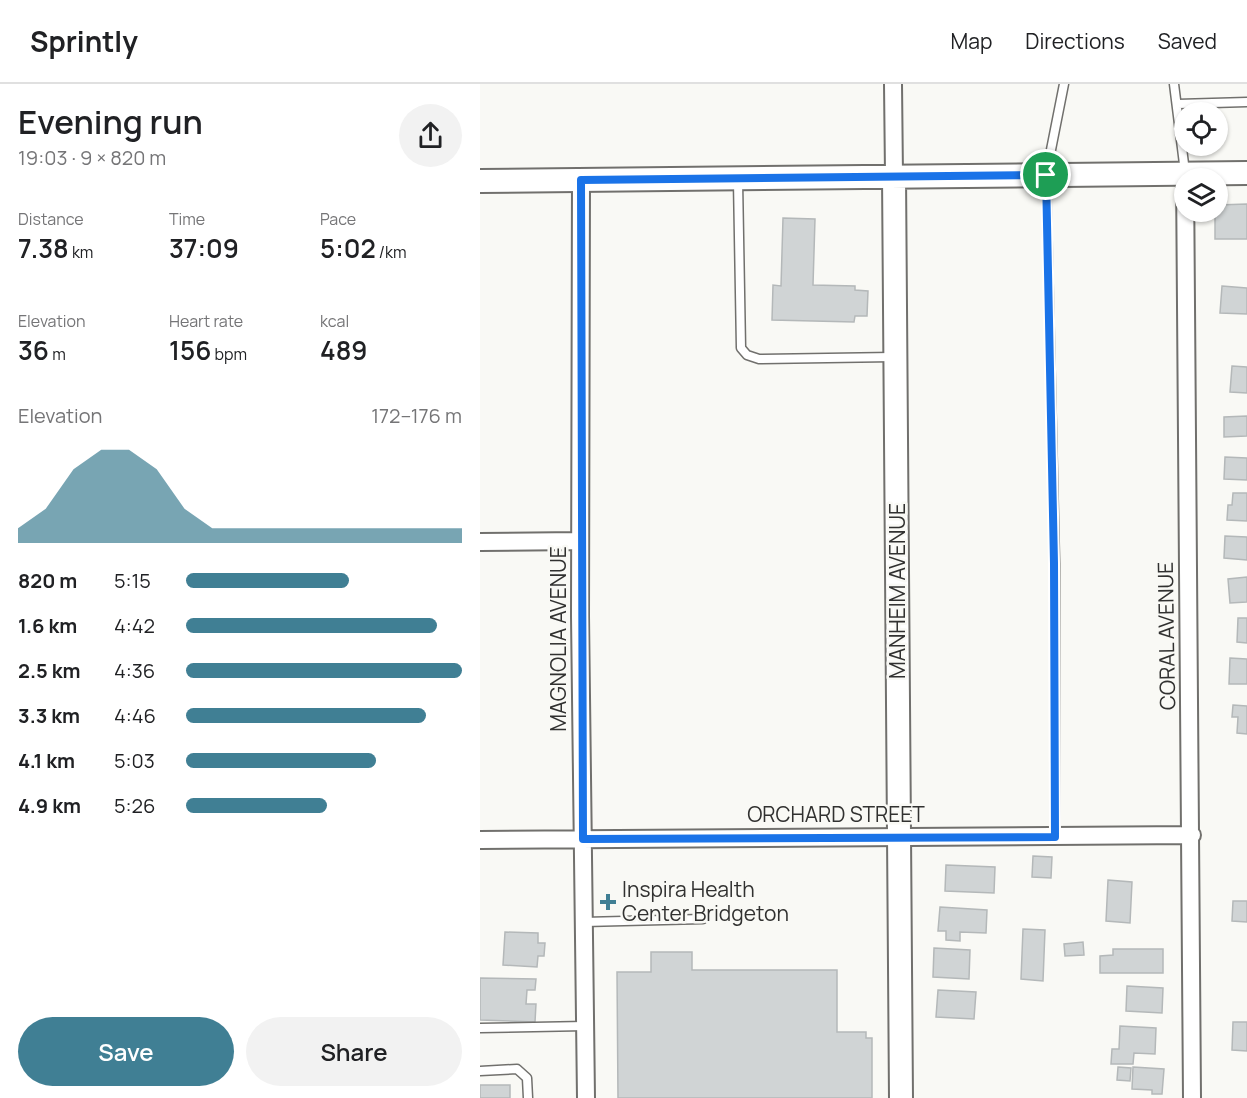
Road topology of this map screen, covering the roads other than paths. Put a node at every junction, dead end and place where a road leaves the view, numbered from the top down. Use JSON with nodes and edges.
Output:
{"nodes":[{"id":1,"x":893,"y":84,"type":"edge"},
{"id":2,"x":1064,"y":84,"type":"edge"},
{"id":3,"x":1174,"y":84,"type":"edge"},
{"id":4,"x":1178,"y":102,"type":"edge"},
{"id":5,"x":1247,"y":102,"type":"edge"},
{"id":6,"x":1228,"y":103,"type":"edge"},
{"id":7,"x":1174,"y":172,"type":"edge"},
{"id":8,"x":1228,"y":173,"type":"edge"},
{"id":9,"x":1247,"y":173,"type":"edge"},
{"id":10,"x":894,"y":175,"type":"junction"},
{"id":11,"x":1046,"y":175,"type":"junction"},
{"id":12,"x":738,"y":178,"type":"junction"},
{"id":13,"x":581,"y":180,"type":"junction"},
{"id":14,"x":480,"y":181,"type":"edge"},
{"id":15,"x":1186,"y":222,"type":"edge"},
{"id":16,"x":897,"y":357,"type":"junction"},
{"id":17,"x":580,"y":541,"type":"junction"},
{"id":18,"x":480,"y":542,"type":"edge"},
{"id":19,"x":1192,"y":835,"type":"junction"},
{"id":20,"x":899,"y":837,"type":"junction"},
{"id":21,"x":1055,"y":837,"type":"junction"},
{"id":22,"x":583,"y":839,"type":"junction"},
{"id":23,"x":480,"y":840,"type":"edge"},
{"id":24,"x":703,"y":919,"type":"dead end"},
{"id":25,"x":584,"y":922,"type":"junction"},
{"id":26,"x":585,"y":1026,"type":"junction"},
{"id":27,"x":480,"y":1028,"type":"edge"},
{"id":28,"x":480,"y":1071,"type":"edge"},
{"id":29,"x":528,"y":1098,"type":"edge"},
{"id":30,"x":586,"y":1098,"type":"edge"},
{"id":31,"x":901,"y":1098,"type":"edge"},
{"id":32,"x":1192,"y":1098,"type":"edge"}],
"edges":[{"from":1,"to":10,"type":"street","name":"MANHEIM AVENUE"},
{"from":2,"to":11,"type":"lane"},
{"from":3,"to":4,"type":"lane"},
{"from":5,"to":6,"type":"lane"},
{"from":7,"to":11,"type":"street"},
{"from":8,"to":9,"type":"street"},
{"from":10,"to":11,"type":"street"},
{"from":10,"to":12,"type":"street"},
{"from":10,"to":16,"type":"street","name":"MANHEIM AVENUE"},
{"from":11,"to":21,"type":"lane"},
{"from":12,"to":13,"type":"street"},
{"from":12,"to":16,"type":"lane"},
{"from":13,"to":14,"type":"street"},
{"from":13,"to":17,"type":"street","name":"MAGNOLIA AVENUE"},
{"from":15,"to":19,"type":"street","name":"CORAL AVENUE"},
{"from":16,"to":20,"type":"street","name":"MANHEIM AVENUE"},
{"from":17,"to":18,"type":"street"},
{"from":17,"to":22,"type":"street","name":"MAGNOLIA AVENUE"},
{"from":19,"to":21,"type":"street","name":"ORCHARD STREET"},
{"from":19,"to":32,"type":"street","name":"CORAL AVENUE"},
{"from":20,"to":21,"type":"street","name":"ORCHARD STREET"},
{"from":20,"to":22,"type":"street","name":"ORCHARD STREET"},
{"from":20,"to":31,"type":"street","name":"MANHEIM AVENUE"},
{"from":22,"to":23,"type":"street","name":"ORCHARD STREET"},
{"from":22,"to":25,"type":"street","name":"MAGNOLIA AVENUE"},
{"from":24,"to":25,"type":"lane"},
{"from":25,"to":26,"type":"street","name":"MAGNOLIA AVENUE"},
{"from":26,"to":27,"type":"lane"},
{"from":26,"to":30,"type":"street","name":"MAGNOLIA AVENUE"},
{"from":28,"to":29,"type":"lane"}]}
